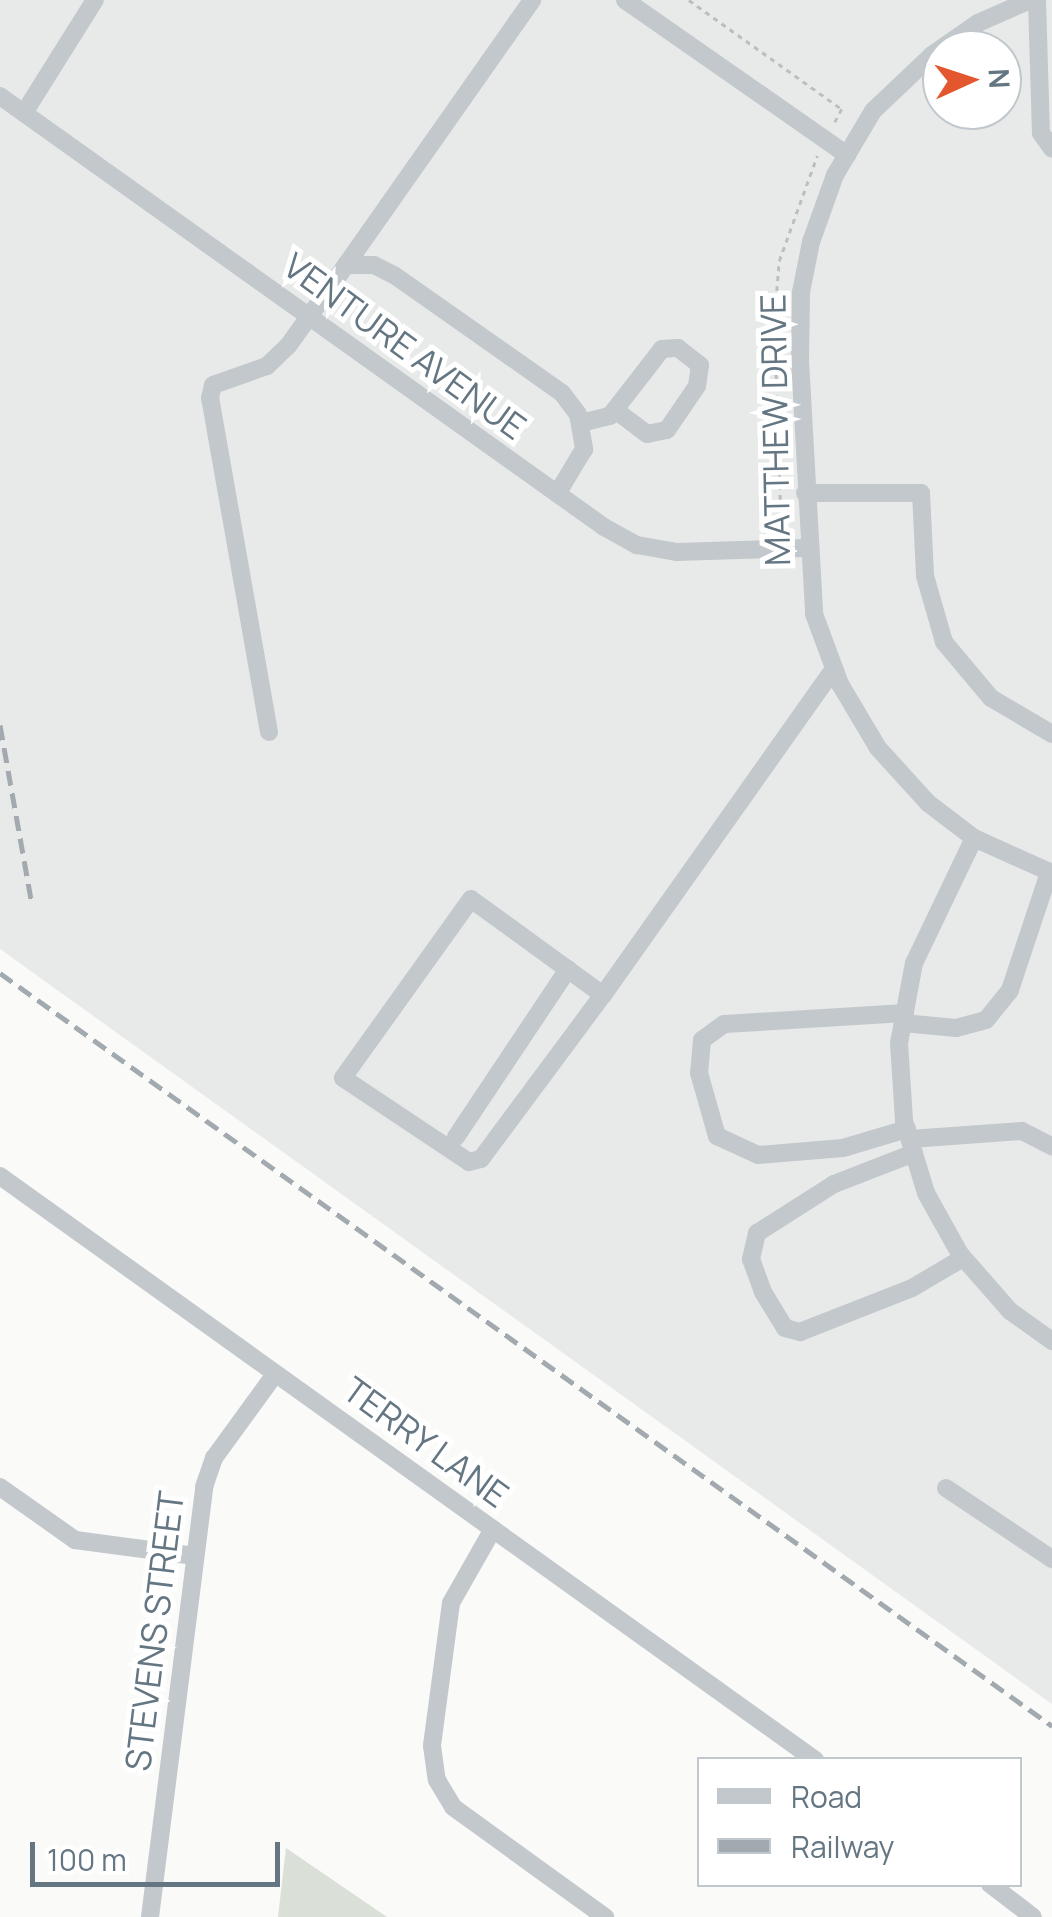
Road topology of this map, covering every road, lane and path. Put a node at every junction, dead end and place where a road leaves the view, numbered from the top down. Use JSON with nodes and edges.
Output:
{"nodes":[{"id":1,"x":95,"y":0,"type":"edge"},
{"id":2,"x":532,"y":0,"type":"edge"},
{"id":3,"x":625,"y":0,"type":"edge"},
{"id":4,"x":689,"y":0,"type":"edge"},
{"id":5,"x":1033,"y":0,"type":"edge"},
{"id":6,"x":0,"y":96,"type":"edge"},
{"id":7,"x":24,"y":113,"type":"junction"},
{"id":8,"x":825,"y":140,"type":"junction"},
{"id":9,"x":1052,"y":149,"type":"edge"},
{"id":10,"x":848,"y":155,"type":"junction"},
{"id":11,"x":346,"y":266,"type":"junction"},
{"id":12,"x":305,"y":314,"type":"junction"},
{"id":13,"x":616,"y":410,"type":"junction"},
{"id":14,"x":582,"y":423,"type":"junction"},
{"id":15,"x":805,"y":493,"type":"junction"},
{"id":16,"x":558,"y":494,"type":"junction"},
{"id":17,"x":782,"y":548,"type":"junction"},
{"id":18,"x":807,"y":548,"type":"junction"},
{"id":19,"x":834,"y":670,"type":"junction"},
{"id":20,"x":269,"y":732,"type":"dead end"},
{"id":21,"x":1052,"y":734,"type":"edge"},
{"id":22,"x":974,"y":838,"type":"junction"},
{"id":23,"x":1050,"y":873,"type":"edge"},
{"id":24,"x":568,"y":969,"type":"junction"},
{"id":25,"x":603,"y":995,"type":"junction"},
{"id":26,"x":904,"y":1018,"type":"junction"},
{"id":27,"x":456,"y":1137,"type":"dead end"},
{"id":28,"x":910,"y":1140,"type":"junction"},
{"id":29,"x":1052,"y":1146,"type":"edge"},
{"id":30,"x":822,"y":1152,"type":"junction"},
{"id":31,"x":0,"y":1176,"type":"edge"},
{"id":32,"x":834,"y":1184,"type":"junction"},
{"id":33,"x":963,"y":1258,"type":"junction"},
{"id":34,"x":1052,"y":1342,"type":"edge"},
{"id":35,"x":275,"y":1374,"type":"junction"},
{"id":36,"x":0,"y":1487,"type":"edge"},
{"id":37,"x":946,"y":1488,"type":"dead end"},
{"id":38,"x":493,"y":1529,"type":"junction"},
{"id":39,"x":195,"y":1556,"type":"junction"},
{"id":40,"x":1052,"y":1559,"type":"edge"},
{"id":41,"x":812,"y":1757,"type":"edge"},
{"id":42,"x":994,"y":1887,"type":"edge"},
{"id":43,"x":150,"y":1917,"type":"edge"},
{"id":44,"x":605,"y":1917,"type":"edge"},
{"id":45,"x":1033,"y":1917,"type":"edge"}],
"edges":[{"from":1,"to":7,"type":"street"},
{"from":2,"to":11,"type":"street"},
{"from":3,"to":8,"type":"street"},
{"from":4,"to":8,"type":"path"},
{"from":5,"to":9,"type":"street"},
{"from":5,"to":10,"type":"street","name":"MATTHEW DRIVE"},
{"from":6,"to":7,"type":"street","name":"VENTURE AVENUE"},
{"from":7,"to":12,"type":"street","name":"VENTURE AVENUE"},
{"from":8,"to":10,"type":"street"},
{"from":8,"to":17,"type":"path"},
{"from":10,"to":15,"type":"street","name":"MATTHEW DRIVE"},
{"from":11,"to":12,"type":"street"},
{"from":11,"to":14,"type":"street"},
{"from":12,"to":16,"type":"street","name":"VENTURE AVENUE"},
{"from":12,"to":20,"type":"street"},
{"from":13,"to":13,"type":"street"},
{"from":13,"to":14,"type":"street"},
{"from":14,"to":16,"type":"street"},
{"from":15,"to":18,"type":"street","name":"MATTHEW DRIVE"},
{"from":15,"to":21,"type":"street"},
{"from":16,"to":17,"type":"street","name":"VENTURE AVENUE"},
{"from":17,"to":18,"type":"street","name":"VENTURE AVENUE"},
{"from":18,"to":19,"type":"street","name":"MATTHEW DRIVE"},
{"from":19,"to":22,"type":"street","name":"MATTHEW DRIVE"},
{"from":19,"to":25,"type":"street"},
{"from":22,"to":23,"type":"street","name":"MATTHEW DRIVE"},
{"from":22,"to":26,"type":"street"},
{"from":23,"to":26,"type":"street"},
{"from":24,"to":25,"type":"street"},
{"from":24,"to":25,"type":"street"},
{"from":24,"to":27,"type":"street"},
{"from":26,"to":28,"type":"street"},
{"from":26,"to":30,"type":"street"},
{"from":28,"to":29,"type":"street"},
{"from":28,"to":30,"type":"street"},
{"from":28,"to":32,"type":"street"},
{"from":28,"to":33,"type":"street"},
{"from":30,"to":32,"type":"street"},
{"from":31,"to":35,"type":"street","name":"TERRY LANE"},
{"from":32,"to":33,"type":"street"},
{"from":33,"to":34,"type":"street"},
{"from":35,"to":38,"type":"street","name":"TERRY LANE"},
{"from":35,"to":39,"type":"street","name":"STEVENS STREET"},
{"from":36,"to":39,"type":"street"},
{"from":37,"to":40,"type":"street"},
{"from":38,"to":41,"type":"street","name":"TERRY LANE"},
{"from":38,"to":44,"type":"street"},
{"from":39,"to":43,"type":"street","name":"STEVENS STREET"},
{"from":42,"to":45,"type":"street"}]}
